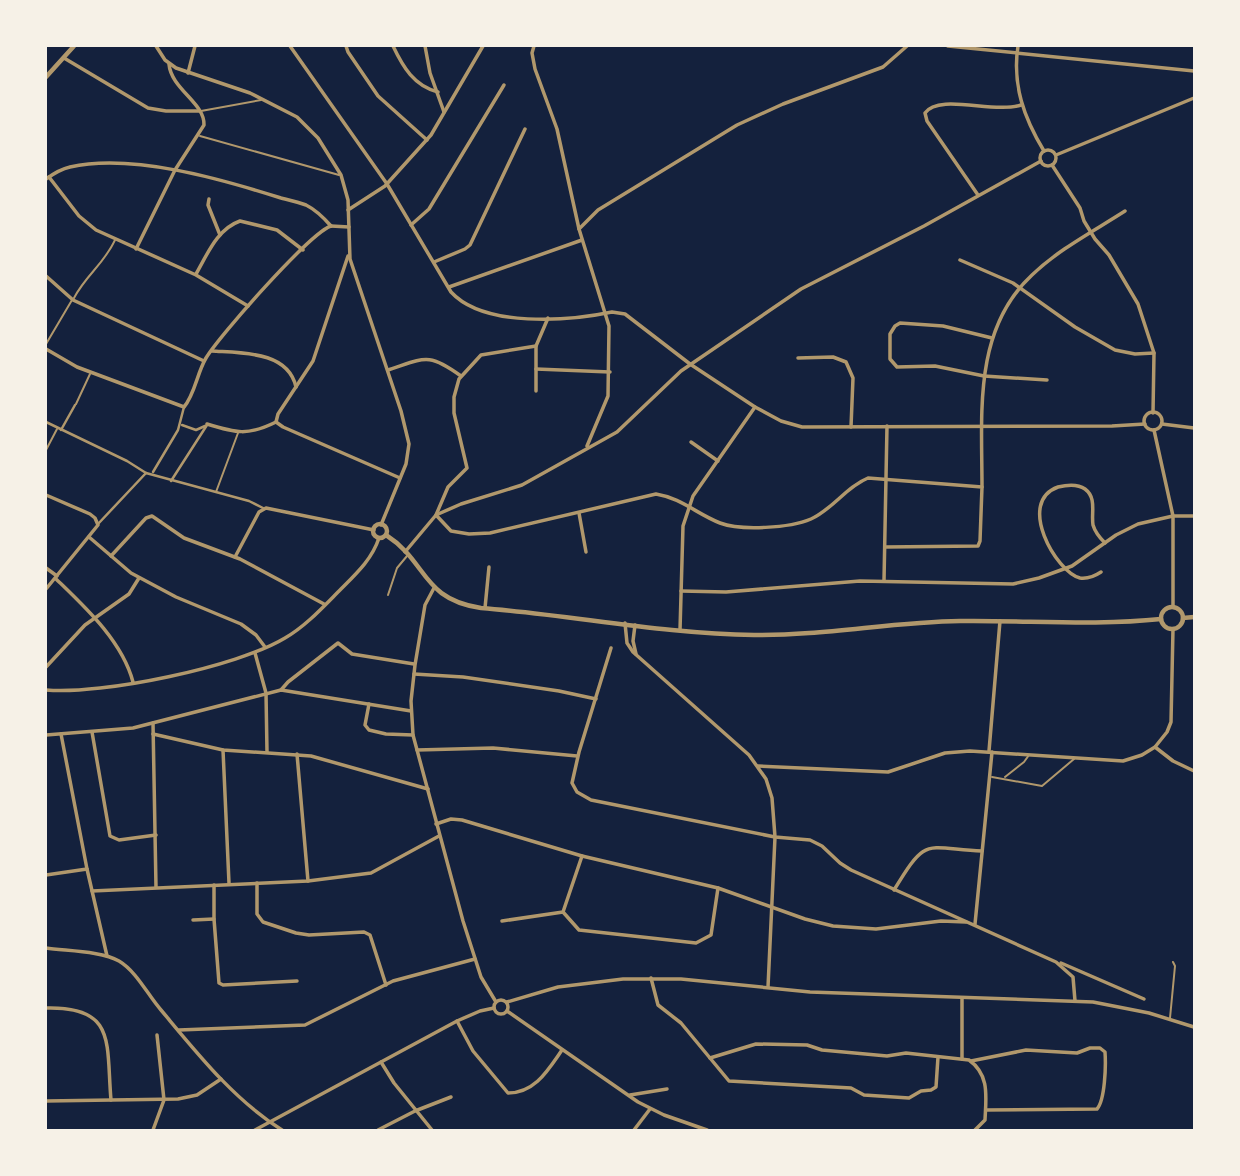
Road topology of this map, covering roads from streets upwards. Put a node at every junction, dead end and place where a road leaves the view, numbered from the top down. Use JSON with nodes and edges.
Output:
{"nodes":[{"id":1,"x":74,"y":46,"type":"edge"},
{"id":2,"x":156,"y":46,"type":"edge"},
{"id":3,"x":195,"y":46,"type":"edge"},
{"id":4,"x":291,"y":46,"type":"edge"},
{"id":5,"x":346,"y":46,"type":"edge"},
{"id":6,"x":393,"y":46,"type":"edge"},
{"id":7,"x":425,"y":46,"type":"edge"},
{"id":8,"x":483,"y":46,"type":"edge"},
{"id":9,"x":534,"y":46,"type":"edge"},
{"id":10,"x":907,"y":46,"type":"edge"},
{"id":11,"x":947,"y":46,"type":"edge"},
{"id":12,"x":1018,"y":46,"type":"edge"},
{"id":13,"x":1017,"y":53,"type":"junction"},
{"id":14,"x":64,"y":58,"type":"junction"},
{"id":15,"x":169,"y":64,"type":"junction"},
{"id":16,"x":1195,"y":71,"type":"edge"},
{"id":17,"x":188,"y":73,"type":"junction"},
{"id":18,"x":46,"y":78,"type":"edge"},
{"id":19,"x":504,"y":86,"type":"dead end"},
{"id":20,"x":438,"y":92,"type":"junction"},
{"id":21,"x":1195,"y":98,"type":"edge"},
{"id":22,"x":1021,"y":105,"type":"junction"},
{"id":23,"x":199,"y":111,"type":"junction"},
{"id":24,"x":444,"y":114,"type":"junction"},
{"id":25,"x":525,"y":129,"type":"dead end"},
{"id":26,"x":427,"y":140,"type":"junction"},
{"id":27,"x":1044,"y":151,"type":"junction"},
{"id":28,"x":1056,"y":155,"type":"junction"},
{"id":29,"x":1041,"y":161,"type":"junction"},
{"id":30,"x":1052,"y":165,"type":"junction"},
{"id":31,"x":175,"y":170,"type":"junction"},
{"id":32,"x":47,"y":178,"type":"edge"},
{"id":33,"x":387,"y":184,"type":"junction"},
{"id":34,"x":978,"y":195,"type":"junction"},
{"id":35,"x":209,"y":199,"type":"dead end"},
{"id":36,"x":348,"y":209,"type":"junction"},
{"id":37,"x":1125,"y":211,"type":"dead end"},
{"id":38,"x":411,"y":225,"type":"junction"},
{"id":39,"x":331,"y":226,"type":"junction"},
{"id":40,"x":349,"y":227,"type":"junction"},
{"id":41,"x":579,"y":229,"type":"junction"},
{"id":42,"x":1091,"y":233,"type":"junction"},
{"id":43,"x":220,"y":235,"type":"junction"},
{"id":44,"x":582,"y":240,"type":"junction"},
{"id":45,"x":136,"y":249,"type":"junction"},
{"id":46,"x":303,"y":250,"type":"junction"},
{"id":47,"x":349,"y":254,"type":"junction"},
{"id":48,"x":960,"y":260,"type":"dead end"},
{"id":49,"x":434,"y":262,"type":"junction"},
{"id":50,"x":196,"y":275,"type":"junction"},
{"id":51,"x":46,"y":276,"type":"edge"},
{"id":52,"x":448,"y":288,"type":"junction"},
{"id":53,"x":1020,"y":288,"type":"junction"},
{"id":54,"x":248,"y":306,"type":"junction"},
{"id":55,"x":605,"y":314,"type":"junction"},
{"id":56,"x":548,"y":318,"type":"junction"},
{"id":57,"x":992,"y":338,"type":"junction"},
{"id":58,"x":46,"y":346,"type":"edge"},
{"id":59,"x":536,"y":346,"type":"junction"},
{"id":60,"x":211,"y":351,"type":"junction"},
{"id":61,"x":1154,"y":353,"type":"junction"},
{"id":62,"x":798,"y":358,"type":"dead end"},
{"id":63,"x":204,"y":361,"type":"junction"},
{"id":64,"x":690,"y":364,"type":"junction"},
{"id":65,"x":536,"y":369,"type":"junction"},
{"id":66,"x":388,"y":370,"type":"junction"},
{"id":67,"x":610,"y":372,"type":"junction"},
{"id":68,"x":461,"y":376,"type":"junction"},
{"id":69,"x":984,"y":376,"type":"junction"},
{"id":70,"x":1047,"y":380,"type":"dead end"},
{"id":71,"x":296,"y":387,"type":"junction"},
{"id":72,"x":536,"y":391,"type":"dead end"},
{"id":73,"x":76,"y":404,"type":"road end"},
{"id":74,"x":184,"y":407,"type":"junction"},
{"id":75,"x":755,"y":407,"type":"junction"},
{"id":76,"x":1153,"y":413,"type":"junction"},
{"id":77,"x":46,"y":422,"type":"edge"},
{"id":78,"x":276,"y":422,"type":"junction"},
{"id":79,"x":207,"y":424,"type":"junction"},
{"id":80,"x":1145,"y":424,"type":"junction"},
{"id":81,"x":1162,"y":424,"type":"junction"},
{"id":82,"x":180,"y":425,"type":"junction"},
{"id":83,"x":887,"y":426,"type":"junction"},
{"id":84,"x":982,"y":426,"type":"junction"},
{"id":85,"x":851,"y":427,"type":"junction"},
{"id":86,"x":1195,"y":428,"type":"edge"},
{"id":87,"x":60,"y":429,"type":"junction"},
{"id":88,"x":1154,"y":430,"type":"junction"},
{"id":89,"x":691,"y":442,"type":"dead end"},
{"id":90,"x":587,"y":448,"type":"junction"},
{"id":91,"x":718,"y":461,"type":"junction"},
{"id":92,"x":146,"y":473,"type":"junction"},
{"id":93,"x":152,"y":473,"type":"junction"},
{"id":94,"x":400,"y":478,"type":"junction"},
{"id":95,"x":886,"y":479,"type":"junction"},
{"id":96,"x":171,"y":481,"type":"junction"},
{"id":97,"x":982,"y":487,"type":"junction"},
{"id":98,"x":46,"y":495,"type":"edge"},
{"id":99,"x":690,"y":505,"type":"junction"},
{"id":100,"x":263,"y":509,"type":"junction"},
{"id":101,"x":579,"y":513,"type":"junction"},
{"id":102,"x":436,"y":515,"type":"junction"},
{"id":103,"x":1172,"y":516,"type":"junction"},
{"id":104,"x":1195,"y":516,"type":"edge"},
{"id":105,"x":98,"y":524,"type":"junction"},
{"id":106,"x":381,"y":525,"type":"junction"},
{"id":107,"x":374,"y":530,"type":"junction"},
{"id":108,"x":386,"y":535,"type":"junction"},
{"id":109,"x":89,"y":537,"type":"junction"},
{"id":110,"x":379,"y":538,"type":"junction"},
{"id":111,"x":1105,"y":543,"type":"junction"},
{"id":112,"x":885,"y":547,"type":"junction"},
{"id":113,"x":586,"y":552,"type":"dead end"},
{"id":114,"x":407,"y":554,"type":"junction"},
{"id":115,"x":111,"y":556,"type":"junction"},
{"id":116,"x":235,"y":557,"type":"junction"},
{"id":117,"x":489,"y":567,"type":"dead end"},
{"id":118,"x":46,"y":568,"type":"edge"},
{"id":119,"x":1066,"y":568,"type":"junction"},
{"id":120,"x":1101,"y":572,"type":"dead end"},
{"id":121,"x":56,"y":578,"type":"junction"},
{"id":122,"x":139,"y":578,"type":"junction"},
{"id":123,"x":884,"y":581,"type":"junction"},
{"id":124,"x":434,"y":588,"type":"junction"},
{"id":125,"x":46,"y":589,"type":"edge"},
{"id":126,"x":681,"y":591,"type":"junction"},
{"id":127,"x":325,"y":604,"type":"junction"},
{"id":128,"x":1173,"y":607,"type":"junction"},
{"id":129,"x":485,"y":608,"type":"junction"},
{"id":130,"x":1195,"y":617,"type":"edge"},
{"id":131,"x":1183,"y":618,"type":"junction"},
{"id":132,"x":95,"y":619,"type":"junction"},
{"id":133,"x":1161,"y":619,"type":"junction"},
{"id":134,"x":1000,"y":621,"type":"junction"},
{"id":135,"x":625,"y":624,"type":"junction"},
{"id":136,"x":635,"y":625,"type":"junction"},
{"id":137,"x":1173,"y":629,"type":"junction"},
{"id":138,"x":680,"y":630,"type":"junction"},
{"id":139,"x":265,"y":647,"type":"junction"},
{"id":140,"x":611,"y":648,"type":"dead end"},
{"id":141,"x":255,"y":653,"type":"junction"},
{"id":142,"x":637,"y":656,"type":"junction"},
{"id":143,"x":415,"y":664,"type":"junction"},
{"id":144,"x":46,"y":667,"type":"edge"},
{"id":145,"x":414,"y":674,"type":"junction"},
{"id":146,"x":133,"y":682,"type":"junction"},
{"id":147,"x":46,"y":690,"type":"edge"},
{"id":148,"x":281,"y":690,"type":"junction"},
{"id":149,"x":266,"y":693,"type":"junction"},
{"id":150,"x":596,"y":699,"type":"junction"},
{"id":151,"x":369,"y":704,"type":"junction"},
{"id":152,"x":411,"y":711,"type":"junction"},
{"id":153,"x":153,"y":723,"type":"junction"},
{"id":154,"x":92,"y":732,"type":"junction"},
{"id":155,"x":61,"y":734,"type":"junction"},
{"id":156,"x":153,"y":734,"type":"junction"},
{"id":157,"x":46,"y":735,"type":"edge"},
{"id":158,"x":413,"y":735,"type":"junction"},
{"id":159,"x":1155,"y":747,"type":"junction"},
{"id":160,"x":223,"y":750,"type":"junction"},
{"id":161,"x":417,"y":750,"type":"junction"},
{"id":162,"x":267,"y":752,"type":"junction"},
{"id":163,"x":990,"y":752,"type":"junction"},
{"id":164,"x":297,"y":754,"type":"junction"},
{"id":165,"x":577,"y":756,"type":"junction"},
{"id":166,"x":758,"y":766,"type":"junction"},
{"id":167,"x":1195,"y":771,"type":"edge"},
{"id":168,"x":428,"y":789,"type":"junction"},
{"id":169,"x":436,"y":824,"type":"junction"},
{"id":170,"x":156,"y":835,"type":"junction"},
{"id":171,"x":439,"y":836,"type":"junction"},
{"id":172,"x":775,"y":837,"type":"junction"},
{"id":173,"x":982,"y":851,"type":"junction"},
{"id":174,"x":582,"y":856,"type":"junction"},
{"id":175,"x":87,"y":869,"type":"junction"},
{"id":176,"x":46,"y":875,"type":"edge"},
{"id":177,"x":308,"y":881,"type":"junction"},
{"id":178,"x":257,"y":883,"type":"junction"},
{"id":179,"x":229,"y":884,"type":"junction"},
{"id":180,"x":214,"y":885,"type":"junction"},
{"id":181,"x":156,"y":887,"type":"junction"},
{"id":182,"x":718,"y":888,"type":"junction"},
{"id":183,"x":894,"y":890,"type":"junction"},
{"id":184,"x":92,"y":891,"type":"junction"},
{"id":185,"x":771,"y":906,"type":"junction"},
{"id":186,"x":939,"y":909,"type":"junction"},
{"id":187,"x":563,"y":912,"type":"junction"},
{"id":188,"x":214,"y":919,"type":"junction"},
{"id":189,"x":192,"y":920,"type":"dead end"},
{"id":190,"x":502,"y":921,"type":"dead end"},
{"id":191,"x":941,"y":921,"type":"junction"},
{"id":192,"x":973,"y":923,"type":"junction"},
{"id":193,"x":46,"y":948,"type":"edge"},
{"id":194,"x":107,"y":956,"type":"junction"},
{"id":195,"x":475,"y":959,"type":"junction"},
{"id":196,"x":1056,"y":962,"type":"junction"},
{"id":197,"x":651,"y":978,"type":"junction"},
{"id":198,"x":297,"y":981,"type":"dead end"},
{"id":199,"x":386,"y":985,"type":"junction"},
{"id":200,"x":768,"y":987,"type":"junction"},
{"id":201,"x":962,"y":998,"type":"junction"},
{"id":202,"x":1144,"y":999,"type":"dead end"},
{"id":203,"x":1075,"y":1001,"type":"junction"},
{"id":204,"x":496,"y":1002,"type":"junction"},
{"id":205,"x":507,"y":1002,"type":"junction"},
{"id":206,"x":46,"y":1008,"type":"edge"},
{"id":207,"x":494,"y":1008,"type":"junction"},
{"id":208,"x":507,"y":1011,"type":"junction"},
{"id":209,"x":457,"y":1021,"type":"junction"},
{"id":210,"x":1195,"y":1027,"type":"edge"},
{"id":211,"x":178,"y":1030,"type":"junction"},
{"id":212,"x":157,"y":1035,"type":"dead end"},
{"id":213,"x":562,"y":1050,"type":"junction"},
{"id":214,"x":938,"y":1057,"type":"junction"},
{"id":215,"x":709,"y":1058,"type":"junction"},
{"id":216,"x":961,"y":1059,"type":"junction"},
{"id":217,"x":971,"y":1061,"type":"junction"},
{"id":218,"x":381,"y":1062,"type":"junction"},
{"id":219,"x":221,"y":1079,"type":"junction"},
{"id":220,"x":667,"y":1089,"type":"dead end"},
{"id":221,"x":628,"y":1096,"type":"junction"},
{"id":222,"x":451,"y":1097,"type":"dead end"},
{"id":223,"x":111,"y":1100,"type":"junction"},
{"id":224,"x":164,"y":1100,"type":"junction"},
{"id":225,"x":46,"y":1101,"type":"edge"},
{"id":226,"x":650,"y":1109,"type":"junction"},
{"id":227,"x":986,"y":1110,"type":"junction"},
{"id":228,"x":415,"y":1111,"type":"junction"},
{"id":229,"x":269,"y":1122,"type":"junction"},
{"id":230,"x":153,"y":1130,"type":"edge"},
{"id":231,"x":255,"y":1130,"type":"edge"},
{"id":232,"x":282,"y":1130,"type":"edge"},
{"id":233,"x":379,"y":1130,"type":"edge"},
{"id":234,"x":432,"y":1130,"type":"edge"},
{"id":235,"x":634,"y":1130,"type":"edge"},
{"id":236,"x":707,"y":1130,"type":"edge"},
{"id":237,"x":975,"y":1130,"type":"edge"}],
"edges":[{"from":1,"to":14,"type":"street"},
{"from":2,"to":15,"type":"street"},
{"from":3,"to":17,"type":"street"},
{"from":4,"to":33,"type":"street"},
{"from":5,"to":26,"type":"street"},
{"from":6,"to":20,"type":"street"},
{"from":7,"to":20,"type":"street"},
{"from":8,"to":24,"type":"street"},
{"from":9,"to":41,"type":"street"},
{"from":10,"to":41,"type":"street"},
{"from":11,"to":13,"type":"street"},
{"from":12,"to":13,"type":"street"},
{"from":13,"to":16,"type":"street"},
{"from":13,"to":22,"type":"street"},
{"from":14,"to":18,"type":"street"},
{"from":14,"to":23,"type":"street"},
{"from":15,"to":17,"type":"street"},
{"from":15,"to":23,"type":"street"},
{"from":17,"to":36,"type":"street"},
{"from":19,"to":38,"type":"street"},
{"from":20,"to":24,"type":"street"},
{"from":21,"to":28,"type":"street"},
{"from":22,"to":27,"type":"street"},
{"from":22,"to":34,"type":"street"},
{"from":23,"to":31,"type":"street"},
{"from":24,"to":26,"type":"street"},
{"from":25,"to":49,"type":"street"},
{"from":26,"to":33,"type":"street"},
{"from":27,"to":28,"type":"street"},
{"from":27,"to":29,"type":"street"},
{"from":28,"to":30,"type":"street"},
{"from":29,"to":30,"type":"street"},
{"from":29,"to":34,"type":"street"},
{"from":30,"to":42,"type":"street"},
{"from":31,"to":32,"type":"street"},
{"from":31,"to":39,"type":"street"},
{"from":31,"to":45,"type":"street"},
{"from":32,"to":45,"type":"street"},
{"from":33,"to":36,"type":"street"},
{"from":33,"to":38,"type":"street"},
{"from":34,"to":64,"type":"street"},
{"from":35,"to":43,"type":"street"},
{"from":36,"to":40,"type":"street"},
{"from":37,"to":42,"type":"street"},
{"from":38,"to":49,"type":"street"},
{"from":39,"to":40,"type":"street"},
{"from":39,"to":46,"type":"street"},
{"from":40,"to":47,"type":"street"},
{"from":41,"to":44,"type":"street"},
{"from":42,"to":53,"type":"street"},
{"from":42,"to":61,"type":"street"},
{"from":43,"to":46,"type":"street"},
{"from":43,"to":50,"type":"street"},
{"from":44,"to":52,"type":"street"},
{"from":44,"to":55,"type":"street"},
{"from":45,"to":50,"type":"street"},
{"from":46,"to":54,"type":"street"},
{"from":47,"to":66,"type":"street"},
{"from":47,"to":71,"type":"street"},
{"from":48,"to":53,"type":"street"},
{"from":49,"to":52,"type":"street"},
{"from":50,"to":54,"type":"street"},
{"from":51,"to":63,"type":"street"},
{"from":52,"to":56,"type":"street"},
{"from":53,"to":57,"type":"street"},
{"from":53,"to":61,"type":"street"},
{"from":54,"to":60,"type":"street"},
{"from":55,"to":56,"type":"street"},
{"from":55,"to":64,"type":"street"},
{"from":55,"to":67,"type":"street"},
{"from":56,"to":59,"type":"street"},
{"from":57,"to":69,"type":"street"},
{"from":57,"to":69,"type":"street"},
{"from":58,"to":74,"type":"street"},
{"from":59,"to":65,"type":"street"},
{"from":59,"to":68,"type":"street"},
{"from":60,"to":63,"type":"street"},
{"from":60,"to":71,"type":"street"},
{"from":61,"to":76,"type":"street"},
{"from":62,"to":85,"type":"street"},
{"from":63,"to":74,"type":"street"},
{"from":64,"to":75,"type":"street"},
{"from":64,"to":90,"type":"street"},
{"from":65,"to":67,"type":"street"},
{"from":65,"to":72,"type":"street"},
{"from":66,"to":68,"type":"street"},
{"from":66,"to":94,"type":"street"},
{"from":67,"to":90,"type":"street"},
{"from":68,"to":102,"type":"street"},
{"from":69,"to":70,"type":"street"},
{"from":69,"to":84,"type":"street"},
{"from":71,"to":78,"type":"street"},
{"from":73,"to":87,"type":"street"},
{"from":74,"to":82,"type":"street"},
{"from":75,"to":85,"type":"street"},
{"from":75,"to":91,"type":"street"},
{"from":76,"to":80,"type":"street"},
{"from":76,"to":81,"type":"street"},
{"from":77,"to":87,"type":"street"},
{"from":78,"to":79,"type":"street"},
{"from":78,"to":94,"type":"street"},
{"from":79,"to":82,"type":"street"},
{"from":79,"to":96,"type":"street"},
{"from":80,"to":84,"type":"street"},
{"from":80,"to":88,"type":"street"},
{"from":81,"to":86,"type":"street"},
{"from":81,"to":88,"type":"street"},
{"from":82,"to":93,"type":"street"},
{"from":83,"to":84,"type":"street"},
{"from":83,"to":85,"type":"street"},
{"from":83,"to":95,"type":"street"},
{"from":84,"to":97,"type":"street"},
{"from":87,"to":92,"type":"street"},
{"from":88,"to":103,"type":"street"},
{"from":89,"to":91,"type":"street"},
{"from":90,"to":102,"type":"street"},
{"from":91,"to":99,"type":"street"},
{"from":92,"to":93,"type":"street"},
{"from":92,"to":105,"type":"street"},
{"from":93,"to":96,"type":"street"},
{"from":94,"to":106,"type":"street"},
{"from":95,"to":97,"type":"street"},
{"from":95,"to":99,"type":"street"},
{"from":95,"to":112,"type":"street"},
{"from":96,"to":100,"type":"street"},
{"from":97,"to":112,"type":"street"},
{"from":98,"to":105,"type":"street"},
{"from":99,"to":101,"type":"street"},
{"from":99,"to":126,"type":"street"},
{"from":100,"to":107,"type":"street"},
{"from":100,"to":116,"type":"street"},
{"from":101,"to":102,"type":"street"},
{"from":101,"to":113,"type":"street"},
{"from":102,"to":114,"type":"street"},
{"from":103,"to":104,"type":"street"},
{"from":103,"to":111,"type":"street"},
{"from":103,"to":128,"type":"street"},
{"from":105,"to":109,"type":"street"},
{"from":106,"to":107,"type":"street"},
{"from":106,"to":108,"type":"street"},
{"from":107,"to":110,"type":"street"},
{"from":108,"to":110,"type":"street"},
{"from":108,"to":114,"type":"street"},
{"from":109,"to":115,"type":"street"},
{"from":109,"to":121,"type":"street"},
{"from":110,"to":127,"type":"street"},
{"from":111,"to":119,"type":"street"},
{"from":111,"to":119,"type":"street"},
{"from":112,"to":123,"type":"street"},
{"from":114,"to":124,"type":"street"},
{"from":115,"to":116,"type":"street"},
{"from":115,"to":122,"type":"street"},
{"from":116,"to":127,"type":"street"},
{"from":117,"to":129,"type":"street"},
{"from":118,"to":121,"type":"street"},
{"from":119,"to":120,"type":"street"},
{"from":119,"to":123,"type":"street"},
{"from":121,"to":125,"type":"street"},
{"from":121,"to":132,"type":"street"},
{"from":122,"to":132,"type":"street"},
{"from":122,"to":139,"type":"street"},
{"from":123,"to":126,"type":"street"},
{"from":124,"to":129,"type":"street"},
{"from":124,"to":143,"type":"street"},
{"from":126,"to":138,"type":"street"},
{"from":127,"to":139,"type":"street"},
{"from":128,"to":131,"type":"street"},
{"from":128,"to":133,"type":"street"},
{"from":129,"to":135,"type":"street"},
{"from":130,"to":131,"type":"street"},
{"from":131,"to":137,"type":"street"},
{"from":132,"to":144,"type":"street"},
{"from":132,"to":146,"type":"street"},
{"from":133,"to":134,"type":"street"},
{"from":133,"to":137,"type":"street"},
{"from":134,"to":138,"type":"street"},
{"from":134,"to":163,"type":"street"},
{"from":135,"to":136,"type":"street"},
{"from":135,"to":142,"type":"street"},
{"from":136,"to":138,"type":"street"},
{"from":136,"to":142,"type":"street"},
{"from":137,"to":159,"type":"street"},
{"from":139,"to":141,"type":"street"},
{"from":140,"to":150,"type":"street"},
{"from":141,"to":146,"type":"street"},
{"from":141,"to":149,"type":"street"},
{"from":142,"to":166,"type":"street"},
{"from":143,"to":145,"type":"street"},
{"from":143,"to":148,"type":"street"},
{"from":145,"to":150,"type":"street"},
{"from":145,"to":152,"type":"street"},
{"from":146,"to":147,"type":"street"},
{"from":148,"to":149,"type":"street"},
{"from":148,"to":151,"type":"street"},
{"from":149,"to":153,"type":"street"},
{"from":149,"to":162,"type":"street"},
{"from":150,"to":165,"type":"street"},
{"from":151,"to":152,"type":"street"},
{"from":151,"to":158,"type":"street"},
{"from":152,"to":158,"type":"street"},
{"from":153,"to":154,"type":"street"},
{"from":153,"to":156,"type":"street"},
{"from":154,"to":155,"type":"street"},
{"from":154,"to":170,"type":"street"},
{"from":155,"to":157,"type":"street"},
{"from":155,"to":175,"type":"street"},
{"from":156,"to":160,"type":"street"},
{"from":156,"to":170,"type":"street"},
{"from":158,"to":161,"type":"street"},
{"from":159,"to":163,"type":"street"},
{"from":159,"to":167,"type":"street"},
{"from":160,"to":162,"type":"street"},
{"from":160,"to":179,"type":"street"},
{"from":161,"to":165,"type":"street"},
{"from":161,"to":168,"type":"street"},
{"from":162,"to":164,"type":"street"},
{"from":163,"to":166,"type":"street"},
{"from":163,"to":173,"type":"street"},
{"from":164,"to":168,"type":"street"},
{"from":164,"to":177,"type":"street"},
{"from":165,"to":172,"type":"street"},
{"from":166,"to":172,"type":"street"},
{"from":168,"to":169,"type":"street"},
{"from":169,"to":171,"type":"street"},
{"from":169,"to":174,"type":"street"},
{"from":170,"to":181,"type":"street"},
{"from":171,"to":177,"type":"street"},
{"from":171,"to":195,"type":"street"},
{"from":172,"to":183,"type":"street"},
{"from":172,"to":185,"type":"street"},
{"from":173,"to":183,"type":"street"},
{"from":173,"to":192,"type":"street"},
{"from":174,"to":182,"type":"street"},
{"from":174,"to":187,"type":"street"},
{"from":175,"to":176,"type":"street"},
{"from":175,"to":184,"type":"street"},
{"from":177,"to":178,"type":"street"},
{"from":178,"to":179,"type":"street"},
{"from":178,"to":199,"type":"street"},
{"from":179,"to":180,"type":"street"},
{"from":180,"to":181,"type":"street"},
{"from":180,"to":188,"type":"street"},
{"from":181,"to":184,"type":"street"},
{"from":182,"to":185,"type":"street"},
{"from":182,"to":187,"type":"street"},
{"from":183,"to":186,"type":"street"},
{"from":184,"to":194,"type":"street"},
{"from":185,"to":191,"type":"street"},
{"from":185,"to":200,"type":"street"},
{"from":186,"to":191,"type":"street"},
{"from":186,"to":192,"type":"street"},
{"from":187,"to":190,"type":"street"},
{"from":188,"to":189,"type":"street"},
{"from":188,"to":198,"type":"street"},
{"from":191,"to":192,"type":"street"},
{"from":192,"to":196,"type":"street"},
{"from":193,"to":194,"type":"street"},
{"from":194,"to":211,"type":"street"},
{"from":195,"to":199,"type":"street"},
{"from":195,"to":204,"type":"street"},
{"from":196,"to":202,"type":"street"},
{"from":196,"to":203,"type":"street"},
{"from":197,"to":200,"type":"street"},
{"from":197,"to":205,"type":"street"},
{"from":197,"to":215,"type":"street"},
{"from":199,"to":211,"type":"street"},
{"from":200,"to":201,"type":"street"},
{"from":201,"to":203,"type":"street"},
{"from":201,"to":216,"type":"street"},
{"from":203,"to":210,"type":"street"},
{"from":204,"to":205,"type":"street"},
{"from":204,"to":207,"type":"street"},
{"from":205,"to":208,"type":"street"},
{"from":206,"to":223,"type":"street"},
{"from":207,"to":208,"type":"street"},
{"from":207,"to":209,"type":"street"},
{"from":208,"to":213,"type":"street"},
{"from":209,"to":213,"type":"street"},
{"from":209,"to":218,"type":"street"},
{"from":211,"to":219,"type":"street"},
{"from":212,"to":224,"type":"street"},
{"from":213,"to":221,"type":"street"},
{"from":214,"to":215,"type":"street"},
{"from":214,"to":215,"type":"street"},
{"from":214,"to":216,"type":"street"},
{"from":216,"to":217,"type":"street"},
{"from":217,"to":227,"type":"street"},
{"from":217,"to":227,"type":"street"},
{"from":218,"to":228,"type":"street"},
{"from":218,"to":229,"type":"street"},
{"from":219,"to":224,"type":"street"},
{"from":219,"to":229,"type":"street"},
{"from":220,"to":221,"type":"street"},
{"from":221,"to":226,"type":"street"},
{"from":222,"to":228,"type":"street"},
{"from":223,"to":224,"type":"street"},
{"from":223,"to":225,"type":"street"},
{"from":224,"to":230,"type":"street"},
{"from":226,"to":235,"type":"street"},
{"from":226,"to":236,"type":"street"},
{"from":227,"to":237,"type":"street"},
{"from":228,"to":233,"type":"street"},
{"from":228,"to":234,"type":"street"},
{"from":229,"to":231,"type":"street"},
{"from":229,"to":232,"type":"street"}]}
